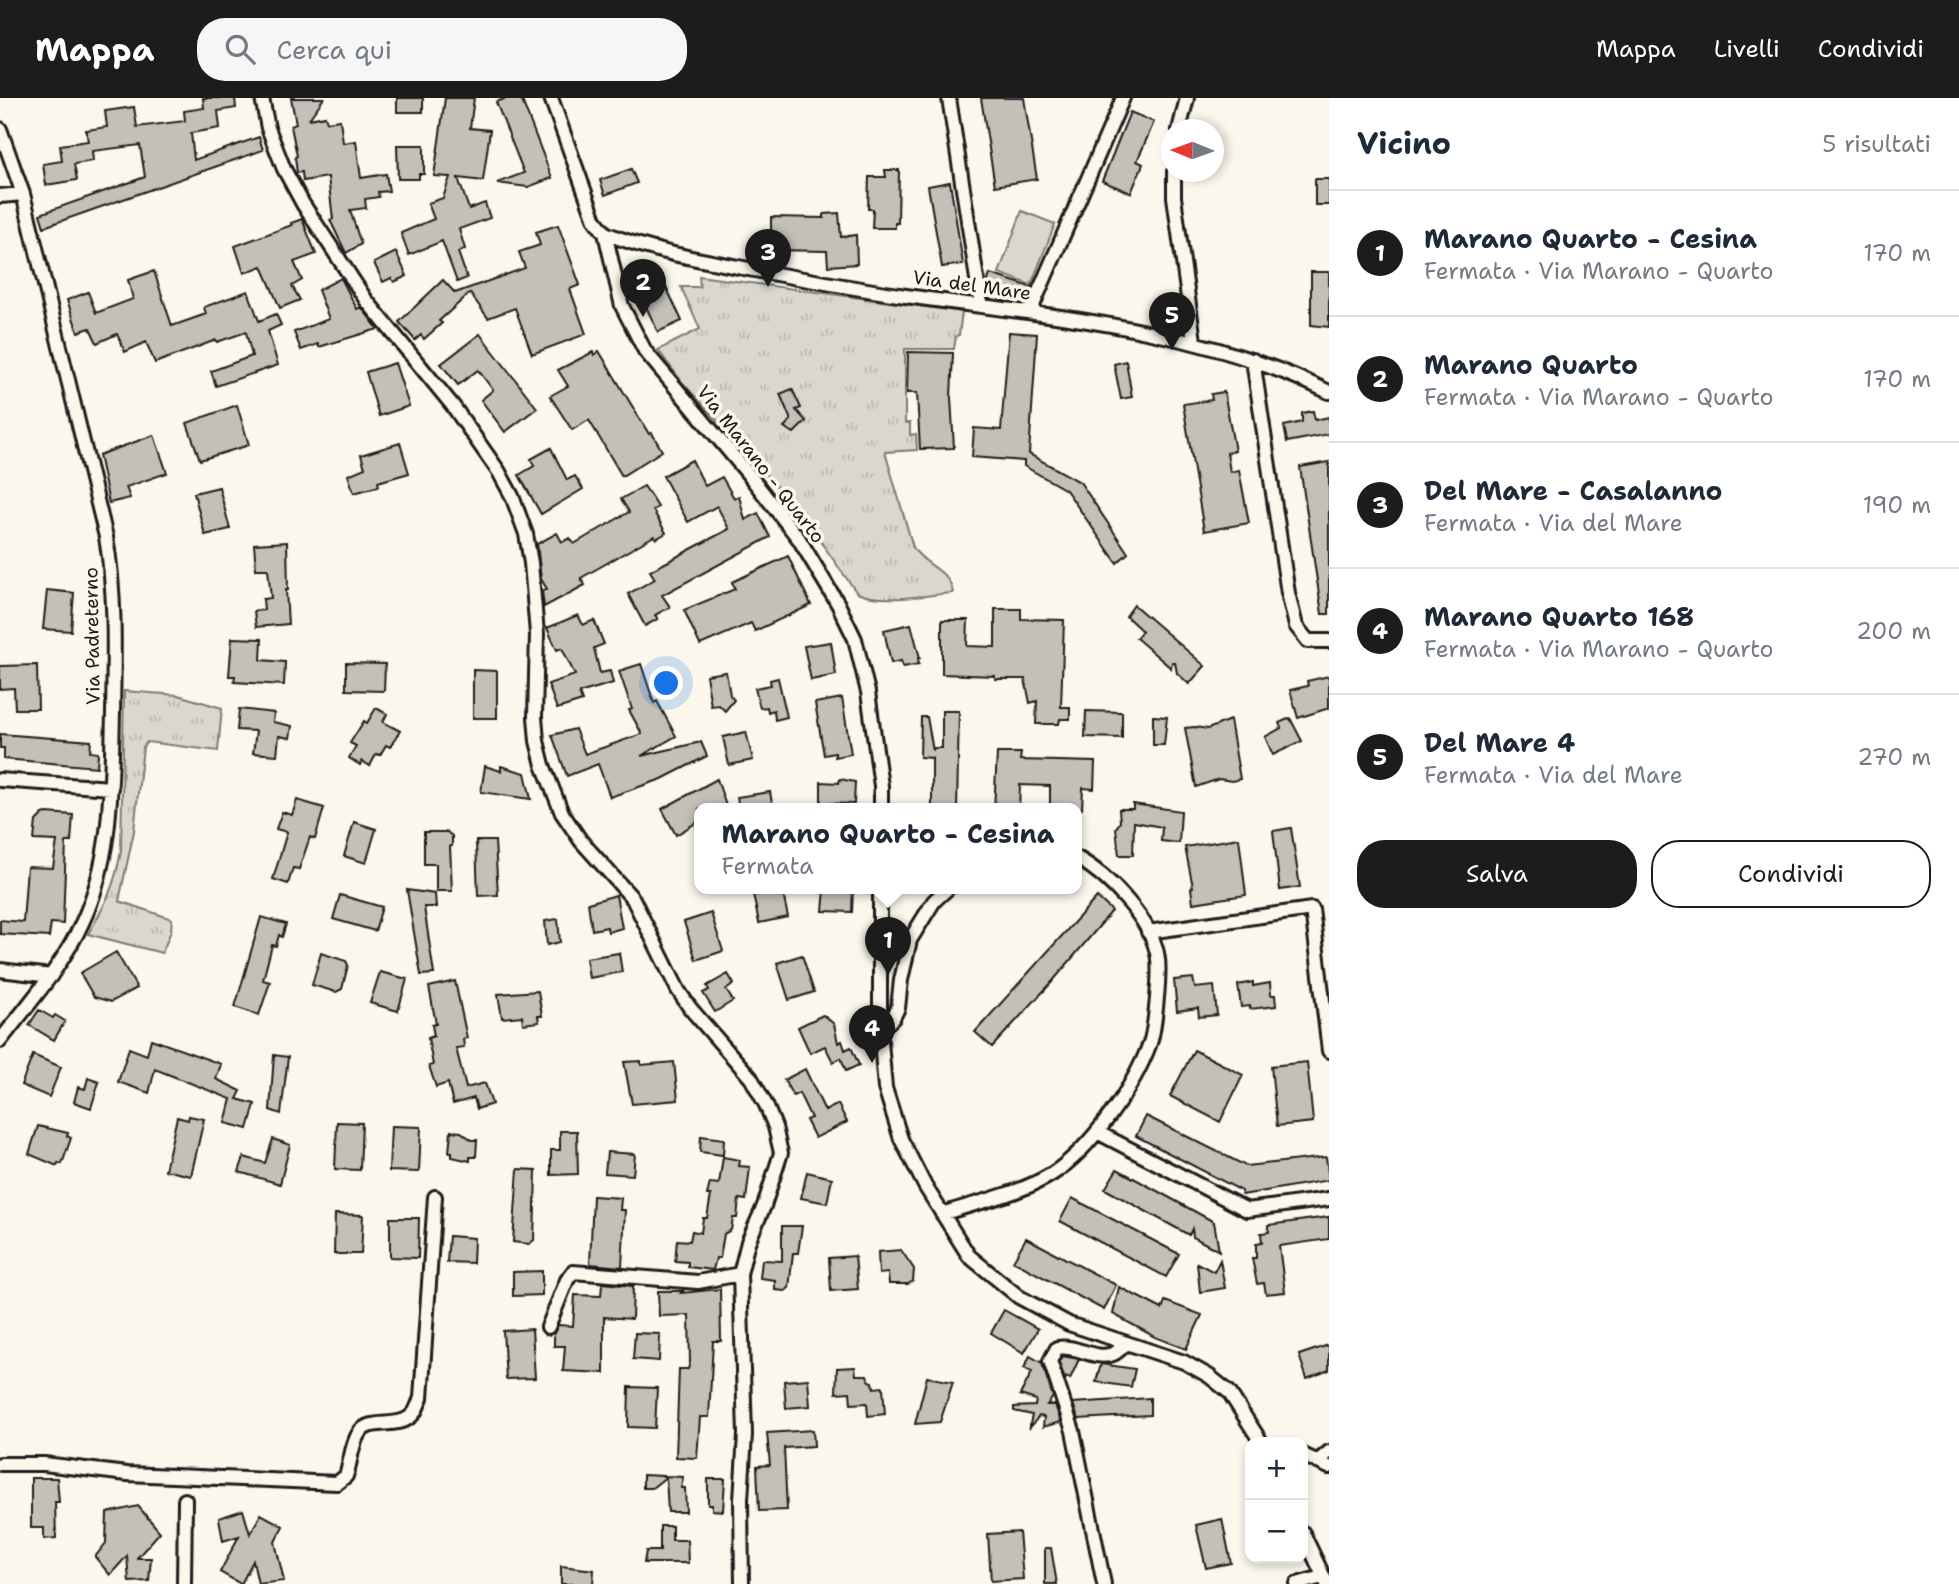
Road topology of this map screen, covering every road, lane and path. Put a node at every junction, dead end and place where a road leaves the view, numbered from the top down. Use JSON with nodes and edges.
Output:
{"nodes":[{"id":1,"x":262,"y":98,"type":"edge"},
{"id":2,"x":551,"y":98,"type":"edge"},
{"id":3,"x":949,"y":98,"type":"edge"},
{"id":4,"x":1124,"y":98,"type":"edge"},
{"id":5,"x":1186,"y":98,"type":"edge"},
{"id":6,"x":1181,"y":119,"type":"edge"},
{"id":7,"x":0,"y":129,"type":"edge"},
{"id":8,"x":1174,"y":182,"type":"edge"},
{"id":9,"x":23,"y":194,"type":"junction"},
{"id":10,"x":0,"y":195,"type":"edge"},
{"id":11,"x":605,"y":233,"type":"junction"},
{"id":12,"x":981,"y":305,"type":"junction"},
{"id":13,"x":1030,"y":312,"type":"junction"},
{"id":14,"x":1194,"y":341,"type":"junction"},
{"id":15,"x":1253,"y":360,"type":"junction"},
{"id":16,"x":1329,"y":392,"type":"edge"},
{"id":17,"x":1329,"y":641,"type":"edge"},
{"id":18,"x":0,"y":780,"type":"edge"},
{"id":19,"x":111,"y":788,"type":"junction"},
{"id":20,"x":881,"y":803,"type":"edge"},
{"id":21,"x":1082,"y":861,"type":"edge"},
{"id":22,"x":880,"y":894,"type":"edge"},
{"id":23,"x":942,"y":894,"type":"edge"},
{"id":24,"x":1148,"y":932,"type":"junction"},
{"id":25,"x":0,"y":970,"type":"edge"},
{"id":26,"x":51,"y":976,"type":"junction"},
{"id":27,"x":880,"y":1030,"type":"junction"},
{"id":28,"x":0,"y":1041,"type":"edge"},
{"id":29,"x":1329,"y":1051,"type":"edge"},
{"id":30,"x":1097,"y":1132,"type":"junction"},
{"id":31,"x":435,"y":1197,"type":"dead end"},
{"id":32,"x":1329,"y":1199,"type":"edge"},
{"id":33,"x":942,"y":1214,"type":"junction"},
{"id":34,"x":740,"y":1274,"type":"junction"},
{"id":35,"x":548,"y":1327,"type":"dead end"},
{"id":36,"x":1127,"y":1343,"type":"junction"},
{"id":37,"x":1259,"y":1437,"type":"edge"},
{"id":38,"x":1329,"y":1452,"type":"edge"},
{"id":39,"x":0,"y":1464,"type":"edge"},
{"id":40,"x":1323,"y":1464,"type":"edge"},
{"id":41,"x":185,"y":1500,"type":"dead end"},
{"id":42,"x":1308,"y":1544,"type":"edge"},
{"id":43,"x":1325,"y":1580,"type":"edge"},
{"id":44,"x":184,"y":1584,"type":"edge"},
{"id":45,"x":742,"y":1584,"type":"edge"},
{"id":46,"x":1104,"y":1584,"type":"edge"},
{"id":47,"x":1297,"y":1584,"type":"edge"}],
"edges":[{"from":1,"to":34,"type":"street"},
{"from":2,"to":11,"type":"street","name":"Via Marano - Quarto"},
{"from":3,"to":12,"type":"street"},
{"from":4,"to":13,"type":"street"},
{"from":5,"to":6,"type":"street"},
{"from":7,"to":9,"type":"street","name":"Via Padreterno"},
{"from":8,"to":14,"type":"street"},
{"from":9,"to":10,"type":"street"},
{"from":9,"to":19,"type":"street","name":"Via Padreterno"},
{"from":11,"to":12,"type":"street","name":"Via del Mare"},
{"from":11,"to":20,"type":"street","name":"Via Marano - Quarto"},
{"from":12,"to":13,"type":"street","name":"Via del Mare"},
{"from":13,"to":14,"type":"street","name":"Via del Mare"},
{"from":14,"to":15,"type":"street","name":"Via del Mare"},
{"from":15,"to":16,"type":"street","name":"Via del Mare"},
{"from":15,"to":17,"type":"street"},
{"from":18,"to":19,"type":"street"},
{"from":19,"to":26,"type":"street","name":"Via Padreterno"},
{"from":21,"to":24,"type":"street"},
{"from":22,"to":27,"type":"street"},
{"from":23,"to":27,"type":"street"},
{"from":24,"to":29,"type":"street"},
{"from":24,"to":30,"type":"street"},
{"from":25,"to":26,"type":"street"},
{"from":26,"to":28,"type":"street","name":"Via Padreterno"},
{"from":27,"to":33,"type":"street"},
{"from":30,"to":32,"type":"street"},
{"from":30,"to":33,"type":"street"},
{"from":31,"to":39,"type":"street"},
{"from":33,"to":36,"type":"street"},
{"from":34,"to":35,"type":"street"},
{"from":34,"to":45,"type":"street"},
{"from":36,"to":37,"type":"street"},
{"from":36,"to":46,"type":"street"},
{"from":38,"to":40,"type":"street"},
{"from":41,"to":44,"type":"street"},
{"from":42,"to":43,"type":"street"},
{"from":43,"to":47,"type":"street"}]}
